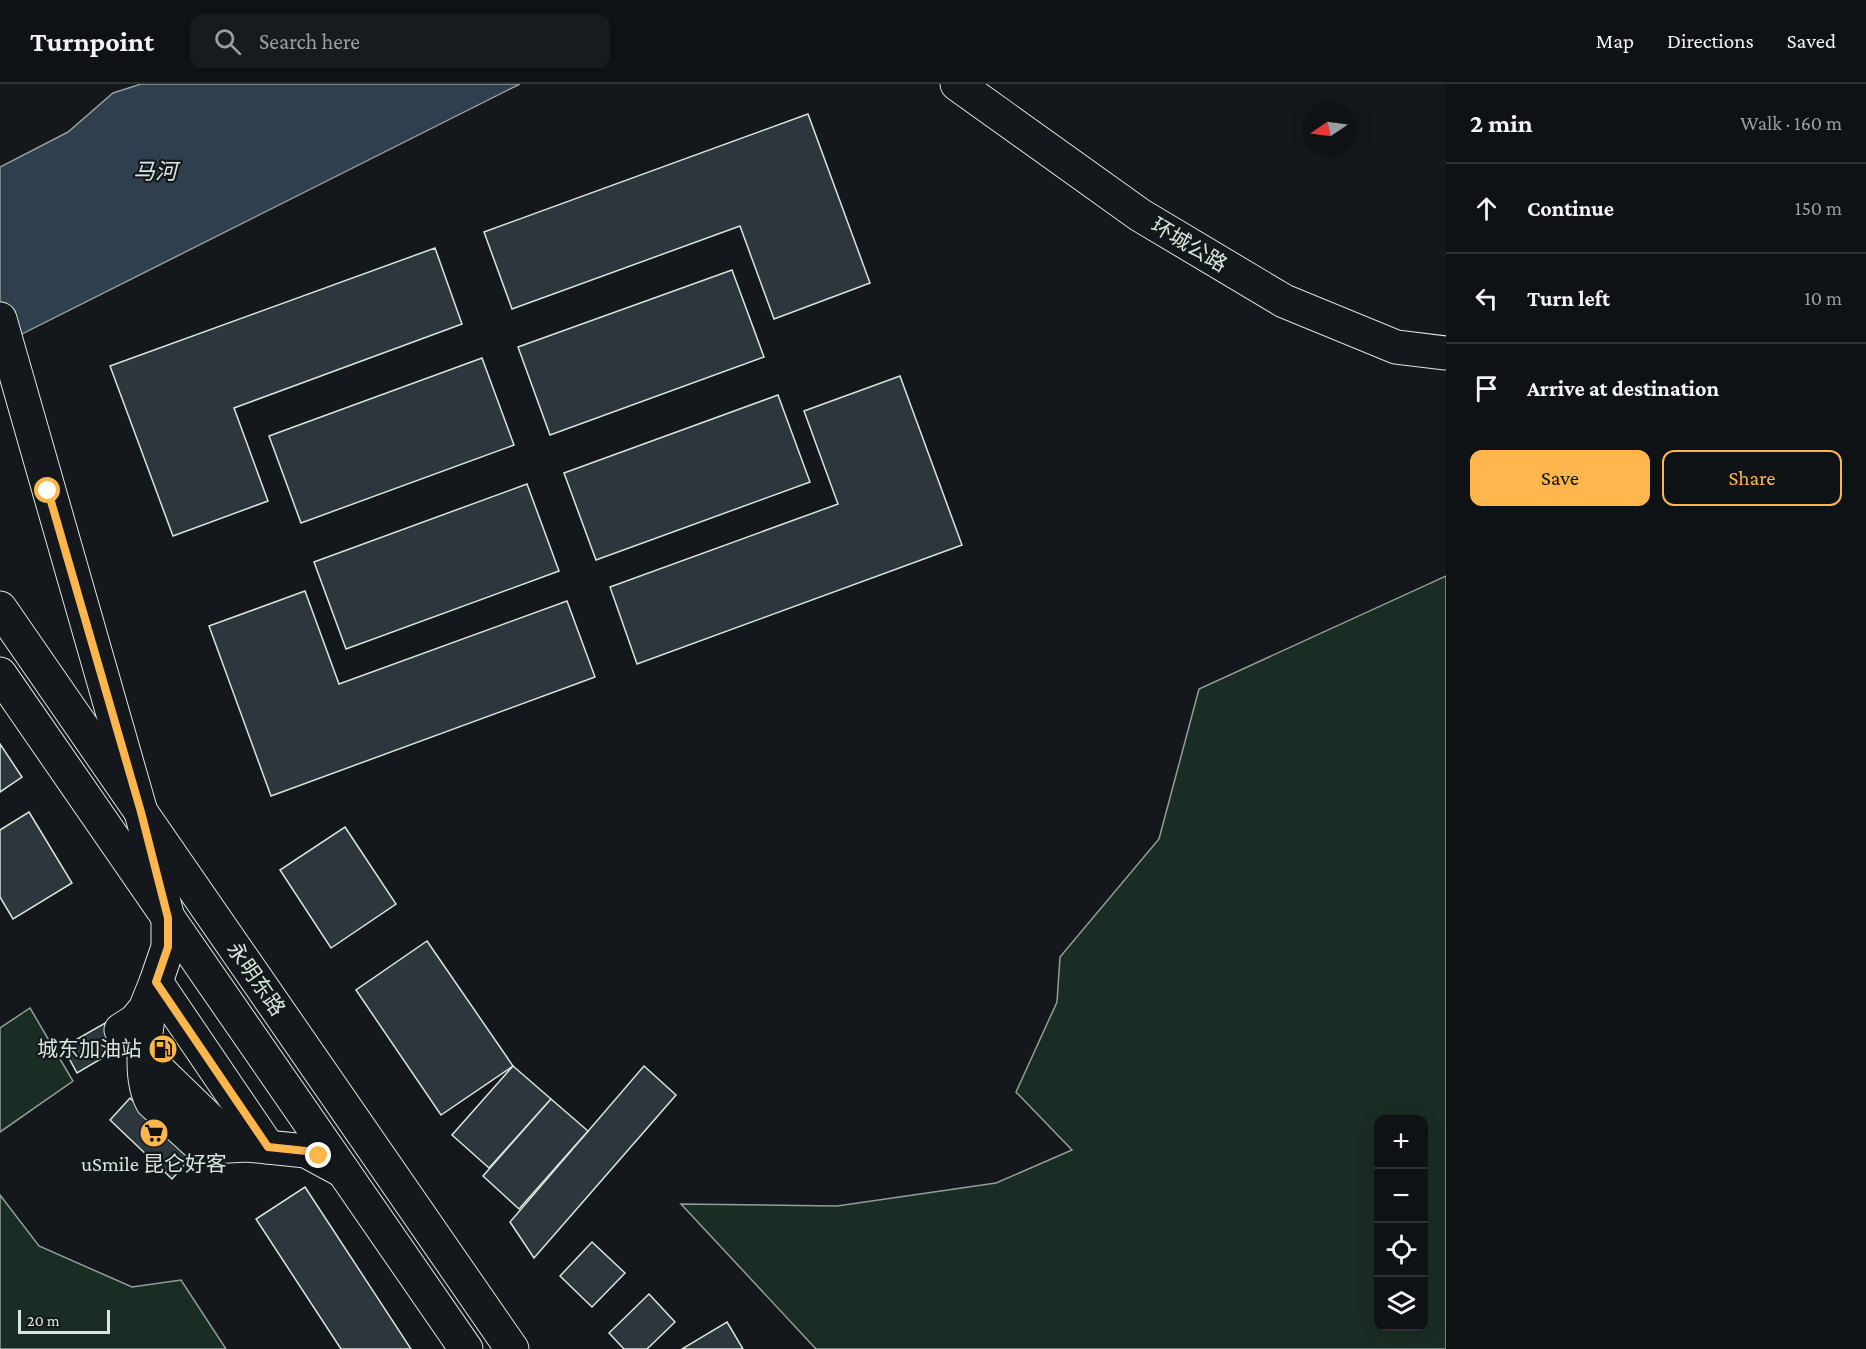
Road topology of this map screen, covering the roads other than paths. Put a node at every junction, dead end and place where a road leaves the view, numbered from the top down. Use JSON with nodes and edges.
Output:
{"nodes":[{"id":1,"x":957,"y":84,"type":"edge"},
{"id":2,"x":0,"y":320,"type":"edge"},
{"id":3,"x":1446,"y":353,"type":"edge"},
{"id":4,"x":0,"y":608,"type":"edge"},
{"id":5,"x":0,"y":674,"type":"edge"},
{"id":6,"x":141,"y":812,"type":"junction"},
{"id":7,"x":168,"y":918,"type":"junction"},
{"id":8,"x":154,"y":987,"type":"junction"},
{"id":9,"x":121,"y":1030,"type":"dead end"},
{"id":10,"x":240,"y":1146,"type":"junction"},
{"id":11,"x":343,"y":1171,"type":"junction"},
{"id":12,"x":466,"y":1349,"type":"edge"},
{"id":13,"x":512,"y":1349,"type":"edge"}],
"edges":[{"from":1,"to":3,"type":"main road","name":"环城公路"},
{"from":2,"to":6,"type":"main road"},
{"from":4,"to":6,"type":"main road","name":"永明东路"},
{"from":5,"to":7,"type":"main road","name":"永明东路"},
{"from":6,"to":7,"type":"main road"},
{"from":6,"to":13,"type":"main road","name":"永明东路"},
{"from":7,"to":8,"type":"main road"},
{"from":7,"to":11,"type":"main road","name":"永明东路"},
{"from":8,"to":9,"type":"main road"},
{"from":8,"to":10,"type":"main road"},
{"from":8,"to":10,"type":"main road"},
{"from":10,"to":11,"type":"main road"},
{"from":11,"to":12,"type":"main road","name":"永明东路"}]}
